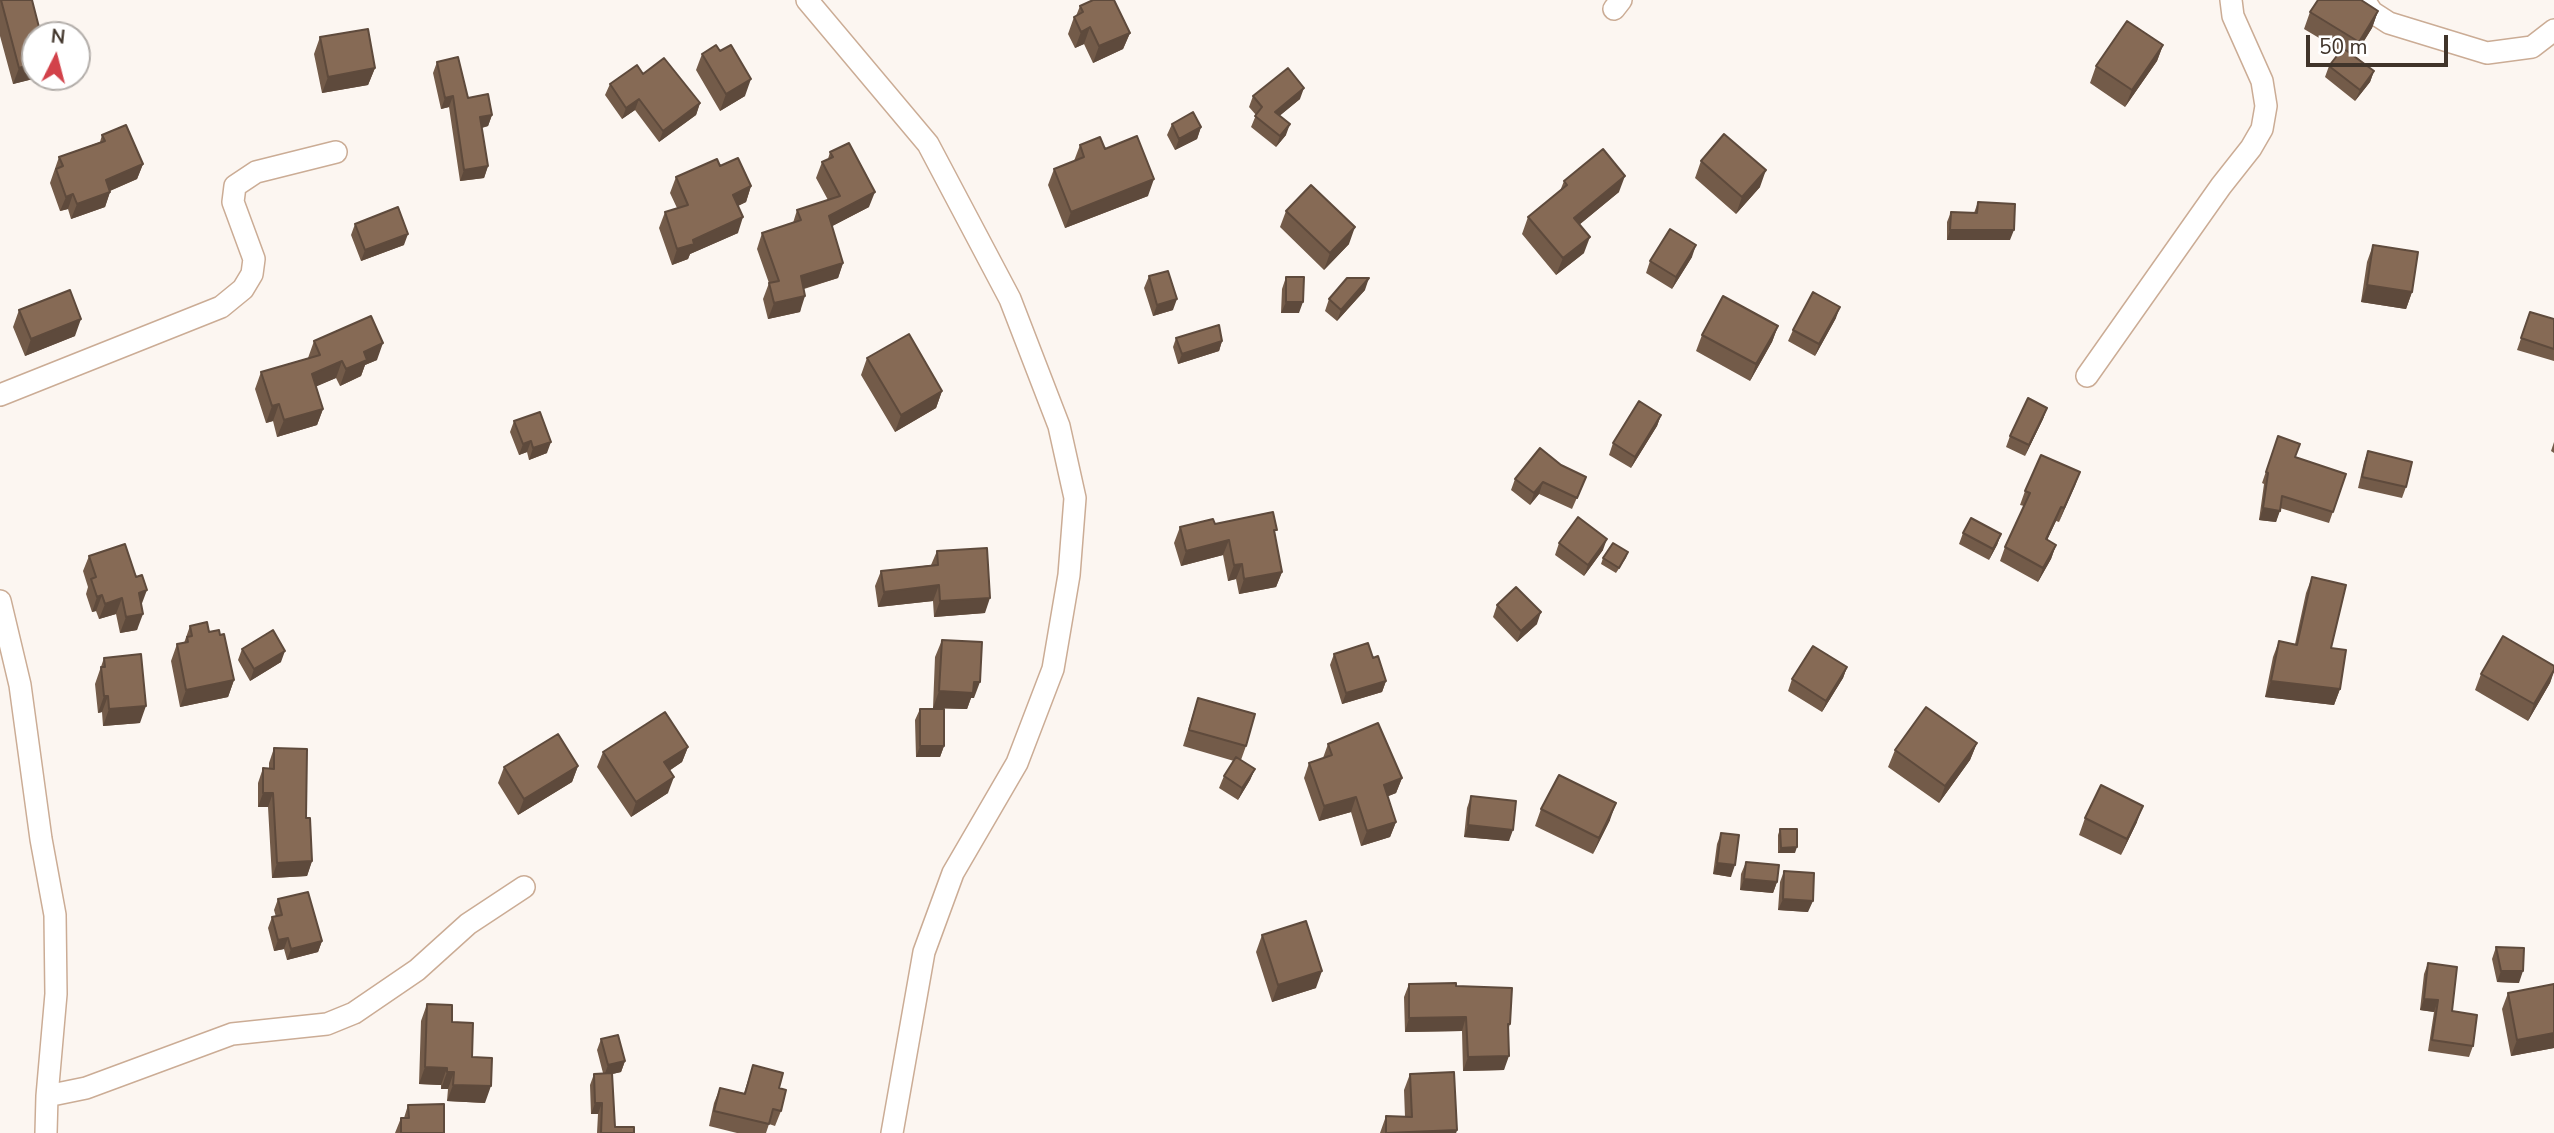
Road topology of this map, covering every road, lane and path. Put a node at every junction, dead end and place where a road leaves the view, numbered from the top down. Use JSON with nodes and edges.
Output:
{"nodes":[{"id":1,"x":807,"y":0,"type":"edge"},
{"id":2,"x":2231,"y":0,"type":"edge"},
{"id":3,"x":2364,"y":0,"type":"edge"},
{"id":4,"x":2554,"y":30,"type":"edge"},
{"id":5,"x":336,"y":152,"type":"dead end"},
{"id":6,"x":2087,"y":376,"type":"dead end"},
{"id":7,"x":0,"y":395,"type":"edge"},
{"id":8,"x":0,"y":601,"type":"edge"},
{"id":9,"x":524,"y":887,"type":"dead end"},
{"id":10,"x":47,"y":1096,"type":"junction"},
{"id":11,"x":46,"y":1133,"type":"edge"},
{"id":12,"x":892,"y":1133,"type":"edge"}],
"edges":[{"from":1,"to":12,"type":"street"},
{"from":2,"to":6,"type":"street"},
{"from":3,"to":4,"type":"street"},
{"from":5,"to":7,"type":"street"},
{"from":8,"to":10,"type":"street"},
{"from":9,"to":10,"type":"street"},
{"from":10,"to":11,"type":"street"}]}
